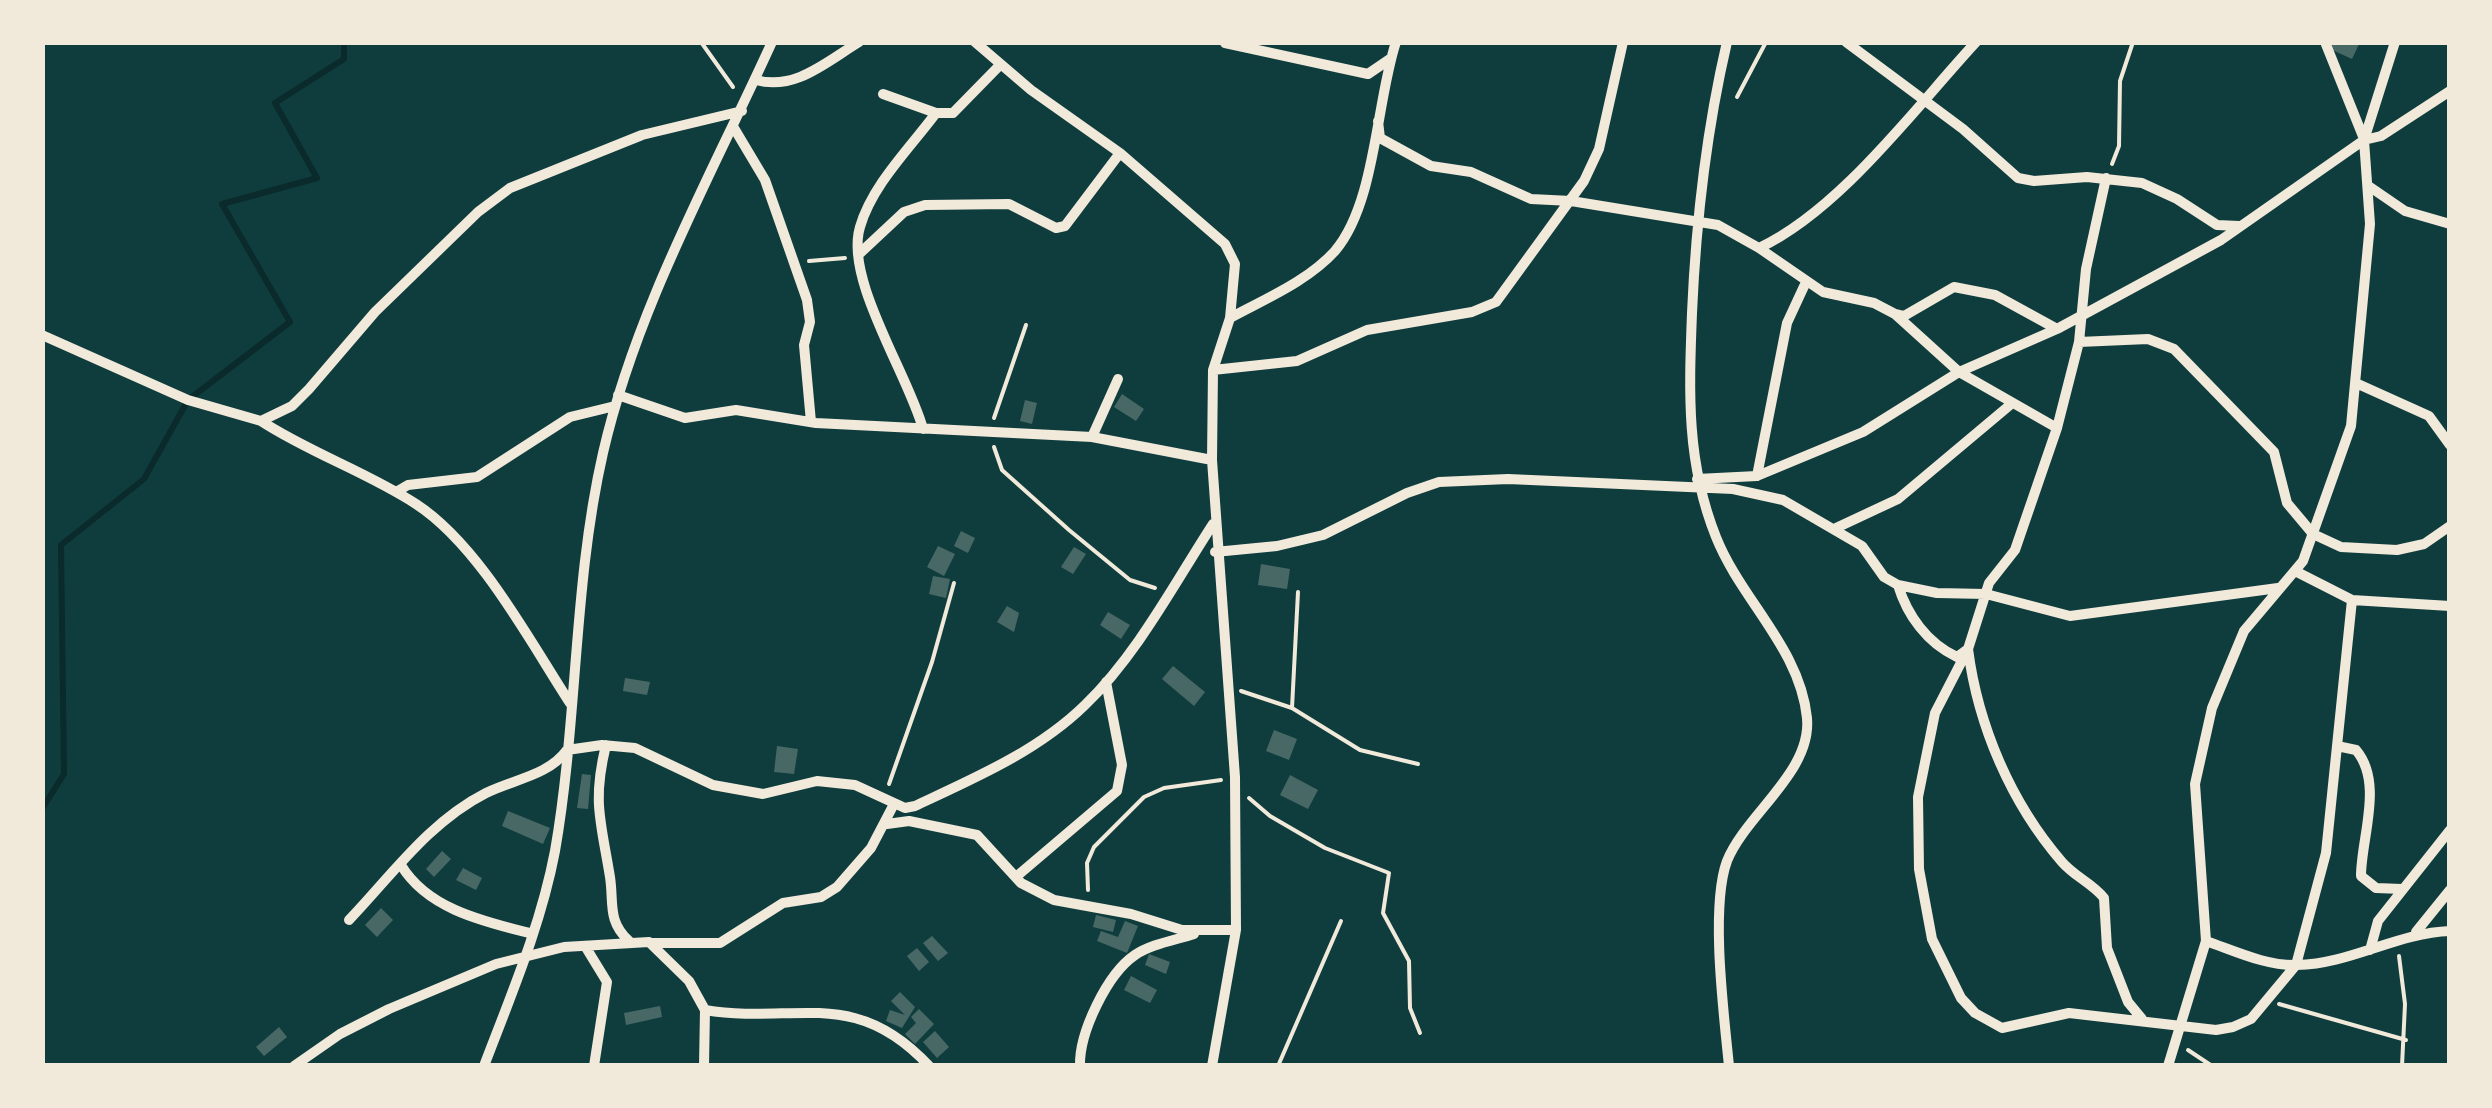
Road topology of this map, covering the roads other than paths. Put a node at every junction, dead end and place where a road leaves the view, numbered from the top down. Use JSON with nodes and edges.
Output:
{"nodes":[{"id":1,"x":772,"y":42,"type":"edge"},
{"id":2,"x":860,"y":42,"type":"edge"},
{"id":3,"x":975,"y":42,"type":"edge"},
{"id":4,"x":1396,"y":42,"type":"edge"},
{"id":5,"x":1623,"y":42,"type":"edge"},
{"id":6,"x":1728,"y":42,"type":"edge"},
{"id":7,"x":1846,"y":42,"type":"edge"},
{"id":8,"x":1976,"y":42,"type":"edge"},
{"id":9,"x":2325,"y":42,"type":"edge"},
{"id":10,"x":2395,"y":42,"type":"edge"},
{"id":11,"x":1225,"y":44,"type":"edge"},
{"id":12,"x":1390,"y":59,"type":"junction"},
{"id":13,"x":1000,"y":65,"type":"junction"},
{"id":14,"x":756,"y":80,"type":"junction"},
{"id":15,"x":2450,"y":92,"type":"edge"},
{"id":16,"x":883,"y":94,"type":"dead end"},
{"id":17,"x":1922,"y":98,"type":"junction"},
{"id":18,"x":745,"y":106,"type":"junction"},
{"id":19,"x":936,"y":113,"type":"junction"},
{"id":20,"x":1378,"y":121,"type":"junction"},
{"id":21,"x":734,"y":128,"type":"junction"},
{"id":22,"x":2364,"y":140,"type":"junction"},
{"id":23,"x":1120,"y":154,"type":"junction"},
{"id":24,"x":2106,"y":178,"type":"junction"},
{"id":25,"x":2370,"y":187,"type":"junction"},
{"id":26,"x":1571,"y":200,"type":"junction"},
{"id":27,"x":1695,"y":220,"type":"junction"},
{"id":28,"x":2450,"y":224,"type":"edge"},
{"id":29,"x":2240,"y":226,"type":"junction"},
{"id":30,"x":1760,"y":248,"type":"junction"},
{"id":31,"x":858,"y":254,"type":"junction"},
{"id":32,"x":1806,"y":282,"type":"junction"},
{"id":33,"x":1895,"y":314,"type":"junction"},
{"id":34,"x":2084,"y":315,"type":"junction"},
{"id":35,"x":1230,"y":318,"type":"junction"},
{"id":36,"x":2057,"y":329,"type":"junction"},
{"id":37,"x":42,"y":335,"type":"edge"},
{"id":38,"x":2079,"y":342,"type":"junction"},
{"id":39,"x":1213,"y":370,"type":"junction"},
{"id":40,"x":1959,"y":372,"type":"junction"},
{"id":41,"x":1118,"y":380,"type":"dead end"},
{"id":42,"x":2358,"y":384,"type":"junction"},
{"id":43,"x":616,"y":401,"type":"junction"},
{"id":44,"x":2010,"y":405,"type":"junction"},
{"id":45,"x":261,"y":420,"type":"junction"},
{"id":46,"x":811,"y":422,"type":"junction"},
{"id":47,"x":2057,"y":428,"type":"junction"},
{"id":48,"x":923,"y":429,"type":"junction"},
{"id":49,"x":1092,"y":437,"type":"junction"},
{"id":50,"x":2450,"y":445,"type":"edge"},
{"id":51,"x":1212,"y":460,"type":"junction"},
{"id":52,"x":1758,"y":476,"type":"junction"},
{"id":53,"x":1698,"y":484,"type":"junction"},
{"id":54,"x":396,"y":492,"type":"junction"},
{"id":55,"x":1213,"y":523,"type":"junction"},
{"id":56,"x":2450,"y":526,"type":"edge"},
{"id":57,"x":1836,"y":528,"type":"junction"},
{"id":58,"x":2313,"y":534,"type":"junction"},
{"id":59,"x":1215,"y":552,"type":"junction"},
{"id":60,"x":2294,"y":571,"type":"junction"},
{"id":61,"x":1898,"y":585,"type":"junction"},
{"id":62,"x":2278,"y":588,"type":"junction"},
{"id":63,"x":1986,"y":594,"type":"junction"},
{"id":64,"x":2352,"y":600,"type":"junction"},
{"id":65,"x":2450,"y":606,"type":"edge"},
{"id":66,"x":1968,"y":649,"type":"junction"},
{"id":67,"x":1106,"y":682,"type":"junction"},
{"id":68,"x":570,"y":704,"type":"junction"},
{"id":69,"x":606,"y":745,"type":"junction"},
{"id":70,"x":2337,"y":746,"type":"junction"},
{"id":71,"x":567,"y":750,"type":"junction"},
{"id":72,"x":891,"y":801,"type":"junction"},
{"id":73,"x":887,"y":824,"type":"junction"},
{"id":74,"x":2450,"y":830,"type":"edge"},
{"id":75,"x":401,"y":865,"type":"junction"},
{"id":76,"x":1017,"y":876,"type":"junction"},
{"id":77,"x":2402,"y":889,"type":"junction"},
{"id":78,"x":2450,"y":890,"type":"edge"},
{"id":79,"x":348,"y":920,"type":"dead end"},
{"id":80,"x":1236,"y":930,"type":"junction"},
{"id":81,"x":2450,"y":931,"type":"edge"},
{"id":82,"x":1200,"y":932,"type":"junction"},
{"id":83,"x":2416,"y":932,"type":"junction"},
{"id":84,"x":533,"y":934,"type":"junction"},
{"id":85,"x":629,"y":941,"type":"junction"},
{"id":86,"x":2206,"y":941,"type":"junction"},
{"id":87,"x":649,"y":942,"type":"junction"},
{"id":88,"x":584,"y":945,"type":"junction"},
{"id":89,"x":2370,"y":950,"type":"junction"},
{"id":90,"x":528,"y":953,"type":"junction"},
{"id":91,"x":2296,"y":965,"type":"junction"},
{"id":92,"x":705,"y":1010,"type":"junction"},
{"id":93,"x":2142,"y":1019,"type":"junction"},
{"id":94,"x":2178,"y":1024,"type":"junction"},
{"id":95,"x":1213,"y":1065,"type":"edge"},
{"id":96,"x":294,"y":1066,"type":"edge"},
{"id":97,"x":484,"y":1066,"type":"edge"},
{"id":98,"x":594,"y":1066,"type":"edge"},
{"id":99,"x":704,"y":1066,"type":"edge"},
{"id":100,"x":929,"y":1066,"type":"edge"},
{"id":101,"x":1080,"y":1066,"type":"edge"},
{"id":102,"x":1729,"y":1066,"type":"edge"},
{"id":103,"x":2168,"y":1066,"type":"edge"}],
"edges":[{"from":1,"to":14,"type":"street"},
{"from":2,"to":14,"type":"street"},
{"from":3,"to":13,"type":"street"},
{"from":4,"to":12,"type":"street"},
{"from":5,"to":26,"type":"street"},
{"from":6,"to":27,"type":"street"},
{"from":7,"to":17,"type":"street"},
{"from":8,"to":17,"type":"street"},
{"from":9,"to":22,"type":"street"},
{"from":10,"to":22,"type":"street"},
{"from":11,"to":12,"type":"street"},
{"from":12,"to":20,"type":"street"},
{"from":13,"to":19,"type":"street"},
{"from":13,"to":23,"type":"street"},
{"from":14,"to":18,"type":"street"},
{"from":15,"to":22,"type":"street"},
{"from":16,"to":19,"type":"street"},
{"from":17,"to":24,"type":"street"},
{"from":17,"to":30,"type":"street"},
{"from":18,"to":21,"type":"street"},
{"from":18,"to":45,"type":"street"},
{"from":19,"to":31,"type":"street"},
{"from":20,"to":26,"type":"street"},
{"from":20,"to":35,"type":"street"},
{"from":21,"to":43,"type":"street"},
{"from":21,"to":46,"type":"street"},
{"from":22,"to":25,"type":"street"},
{"from":22,"to":29,"type":"street"},
{"from":23,"to":31,"type":"street"},
{"from":23,"to":35,"type":"street"},
{"from":24,"to":29,"type":"street"},
{"from":24,"to":34,"type":"street"},
{"from":25,"to":28,"type":"street"},
{"from":25,"to":42,"type":"street"},
{"from":26,"to":27,"type":"street"},
{"from":26,"to":39,"type":"street"},
{"from":27,"to":30,"type":"street"},
{"from":27,"to":53,"type":"street"},
{"from":29,"to":34,"type":"street"},
{"from":30,"to":32,"type":"street"},
{"from":31,"to":48,"type":"street"},
{"from":32,"to":33,"type":"street"},
{"from":32,"to":52,"type":"street"},
{"from":33,"to":36,"type":"street"},
{"from":33,"to":40,"type":"street"},
{"from":34,"to":36,"type":"street"},
{"from":34,"to":38,"type":"street"},
{"from":35,"to":39,"type":"street"},
{"from":36,"to":40,"type":"street"},
{"from":37,"to":45,"type":"street"},
{"from":38,"to":47,"type":"street"},
{"from":38,"to":58,"type":"street"},
{"from":39,"to":51,"type":"street"},
{"from":40,"to":44,"type":"street"},
{"from":40,"to":52,"type":"street"},
{"from":41,"to":49,"type":"street"},
{"from":42,"to":50,"type":"street"},
{"from":42,"to":58,"type":"street"},
{"from":43,"to":46,"type":"street"},
{"from":43,"to":54,"type":"street"},
{"from":43,"to":68,"type":"street"},
{"from":44,"to":47,"type":"street"},
{"from":44,"to":57,"type":"street"},
{"from":45,"to":54,"type":"street"},
{"from":46,"to":48,"type":"street"},
{"from":47,"to":63,"type":"street"},
{"from":48,"to":49,"type":"street"},
{"from":49,"to":51,"type":"street"},
{"from":51,"to":55,"type":"street"},
{"from":52,"to":53,"type":"street"},
{"from":53,"to":57,"type":"street"},
{"from":53,"to":59,"type":"street"},
{"from":53,"to":102,"type":"street"},
{"from":54,"to":68,"type":"street"},
{"from":55,"to":59,"type":"street"},
{"from":55,"to":67,"type":"street"},
{"from":56,"to":58,"type":"street"},
{"from":57,"to":61,"type":"street"},
{"from":58,"to":60,"type":"street"},
{"from":59,"to":80,"type":"street"},
{"from":60,"to":62,"type":"street"},
{"from":60,"to":64,"type":"street"},
{"from":61,"to":63,"type":"street"},
{"from":61,"to":66,"type":"street"},
{"from":62,"to":63,"type":"street"},
{"from":62,"to":86,"type":"street"},
{"from":63,"to":66,"type":"street"},
{"from":64,"to":65,"type":"street"},
{"from":64,"to":70,"type":"street"},
{"from":66,"to":93,"type":"street"},
{"from":66,"to":93,"type":"street"},
{"from":67,"to":72,"type":"street"},
{"from":67,"to":76,"type":"street"},
{"from":68,"to":71,"type":"street"},
{"from":69,"to":71,"type":"street"},
{"from":69,"to":72,"type":"street"},
{"from":69,"to":85,"type":"street"},
{"from":70,"to":77,"type":"street"},
{"from":70,"to":91,"type":"street"},
{"from":71,"to":75,"type":"street"},
{"from":71,"to":84,"type":"street"},
{"from":72,"to":73,"type":"street"},
{"from":73,"to":76,"type":"street"},
{"from":73,"to":87,"type":"street"},
{"from":74,"to":77,"type":"street"},
{"from":75,"to":79,"type":"street"},
{"from":75,"to":84,"type":"street"},
{"from":76,"to":82,"type":"street"},
{"from":77,"to":89,"type":"street"},
{"from":78,"to":83,"type":"street"},
{"from":80,"to":82,"type":"street"},
{"from":80,"to":95,"type":"street"},
{"from":81,"to":83,"type":"street"},
{"from":82,"to":101,"type":"street"},
{"from":83,"to":89,"type":"street"},
{"from":84,"to":90,"type":"street"},
{"from":85,"to":87,"type":"street"},
{"from":85,"to":88,"type":"street"},
{"from":86,"to":91,"type":"street"},
{"from":86,"to":94,"type":"street"},
{"from":87,"to":92,"type":"street"},
{"from":88,"to":90,"type":"street"},
{"from":88,"to":98,"type":"street"},
{"from":89,"to":91,"type":"street"},
{"from":90,"to":96,"type":"street"},
{"from":90,"to":97,"type":"street"},
{"from":91,"to":94,"type":"street"},
{"from":92,"to":99,"type":"street"},
{"from":92,"to":100,"type":"street"},
{"from":93,"to":94,"type":"street"},
{"from":94,"to":103,"type":"street"}]}
